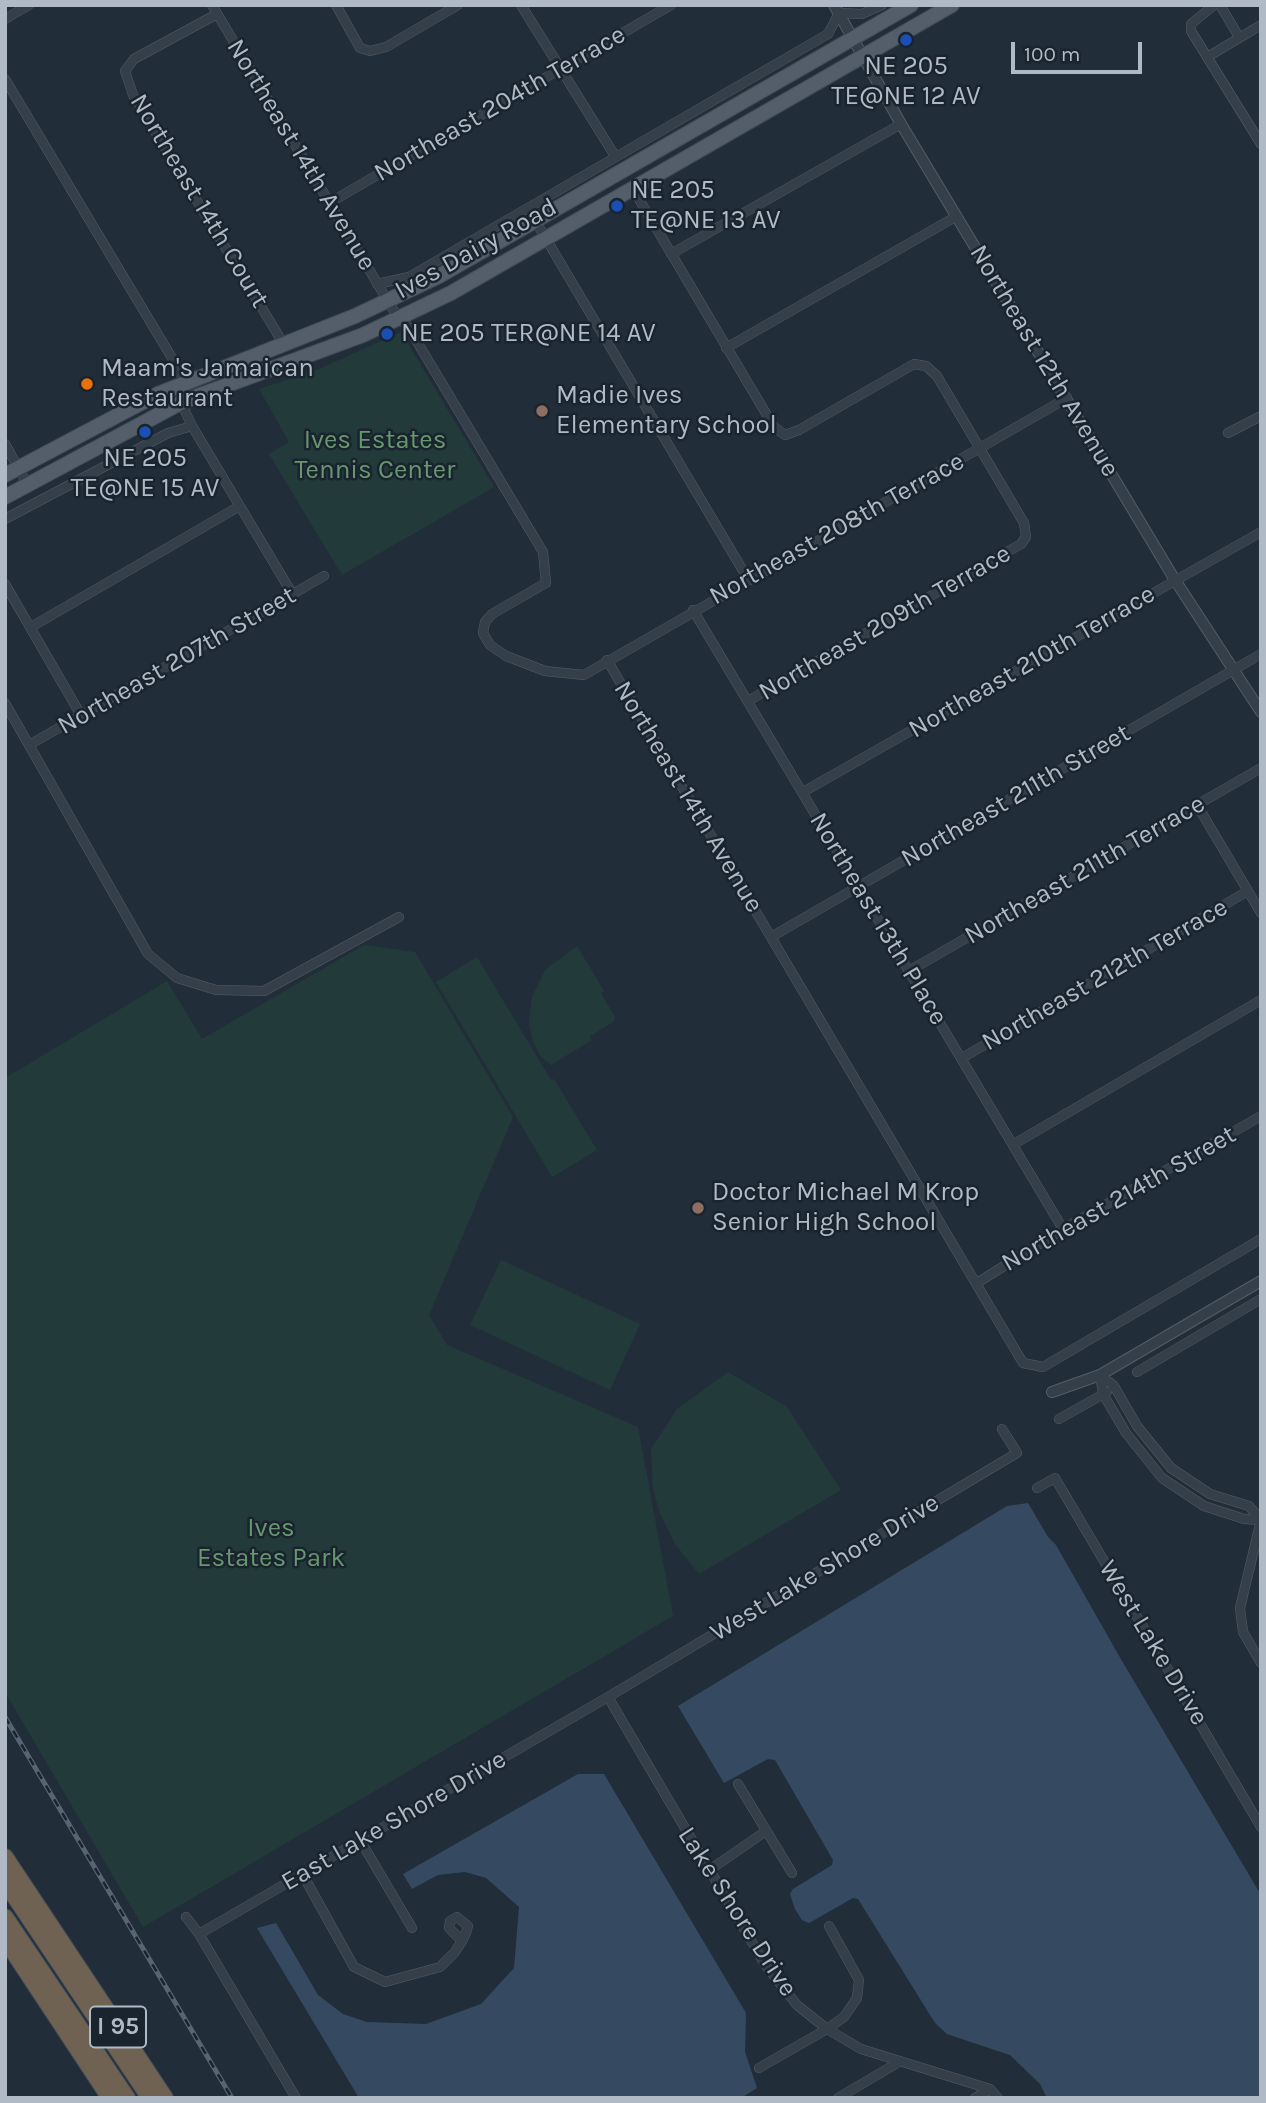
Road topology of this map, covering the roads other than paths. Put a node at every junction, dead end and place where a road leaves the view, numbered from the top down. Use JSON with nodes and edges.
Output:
{"nodes":[{"id":1,"x":29,"y":5,"type":"edge"},
{"id":2,"x":336,"y":5,"type":"edge"},
{"id":3,"x":458,"y":5,"type":"edge"},
{"id":4,"x":521,"y":5,"type":"edge"},
{"id":5,"x":671,"y":5,"type":"edge"},
{"id":6,"x":882,"y":5,"type":"edge"},
{"id":7,"x":911,"y":5,"type":"edge"},
{"id":8,"x":952,"y":5,"type":"edge"},
{"id":9,"x":1220,"y":5,"type":"edge"},
{"id":10,"x":1210,"y":6,"type":"edge"},
{"id":11,"x":836,"y":9,"type":"edge"},
{"id":12,"x":215,"y":10,"type":"edge"},
{"id":13,"x":5,"y":19,"type":"edge"},
{"id":14,"x":1261,"y":25,"type":"edge"},
{"id":15,"x":1239,"y":37,"type":"junction"},
{"id":16,"x":854,"y":38,"type":"junction"},
{"id":17,"x":864,"y":56,"type":"junction"},
{"id":18,"x":1209,"y":56,"type":"junction"},
{"id":19,"x":561,"y":69,"type":"junction"},
{"id":20,"x":5,"y":79,"type":"edge"},
{"id":21,"x":1261,"y":123,"type":"edge"},
{"id":22,"x":901,"y":124,"type":"junction"},
{"id":23,"x":1252,"y":129,"type":"junction"},
{"id":24,"x":1261,"y":144,"type":"edge"},
{"id":25,"x":615,"y":156,"type":"junction"},
{"id":26,"x":633,"y":189,"type":"junction"},
{"id":27,"x":329,"y":203,"type":"junction"},
{"id":28,"x":957,"y":216,"type":"junction"},
{"id":29,"x":536,"y":222,"type":"junction"},
{"id":30,"x":547,"y":239,"type":"junction"},
{"id":31,"x":671,"y":254,"type":"junction"},
{"id":32,"x":377,"y":284,"type":"junction"},
{"id":33,"x":388,"y":301,"type":"junction"},
{"id":34,"x":399,"y":319,"type":"junction"},
{"id":35,"x":283,"y":343,"type":"junction"},
{"id":36,"x":726,"y":348,"type":"junction"},
{"id":37,"x":180,"y":385,"type":"junction"},
{"id":38,"x":1066,"y":398,"type":"junction"},
{"id":39,"x":184,"y":401,"type":"junction"},
{"id":40,"x":1260,"y":418,"type":"edge"},
{"id":41,"x":192,"y":426,"type":"junction"},
{"id":42,"x":1228,"y":433,"type":"dead end"},
{"id":43,"x":5,"y":444,"type":"edge"},
{"id":44,"x":979,"y":449,"type":"junction"},
{"id":45,"x":12,"y":471,"type":"edge"},
{"id":46,"x":28,"y":485,"type":"junction"},
{"id":47,"x":5,"y":497,"type":"edge"},
{"id":48,"x":239,"y":507,"type":"junction"},
{"id":49,"x":5,"y":519,"type":"edge"},
{"id":50,"x":1261,"y":532,"type":"edge"},
{"id":51,"x":324,"y":576,"type":"dead end"},
{"id":52,"x":748,"y":579,"type":"junction"},
{"id":53,"x":1175,"y":580,"type":"junction"},
{"id":54,"x":5,"y":584,"type":"edge"},
{"id":55,"x":293,"y":595,"type":"junction"},
{"id":56,"x":693,"y":610,"type":"junction"},
{"id":57,"x":31,"y":627,"type":"junction"},
{"id":58,"x":1261,"y":654,"type":"edge"},
{"id":59,"x":607,"y":660,"type":"junction"},
{"id":60,"x":1234,"y":669,"type":"junction"},
{"id":61,"x":748,"y":701,"type":"junction"},
{"id":62,"x":5,"y":703,"type":"edge"},
{"id":63,"x":1261,"y":712,"type":"edge"},
{"id":64,"x":82,"y":717,"type":"junction"},
{"id":65,"x":29,"y":745,"type":"junction"},
{"id":66,"x":1261,"y":768,"type":"edge"},
{"id":67,"x":803,"y":792,"type":"junction"},
{"id":68,"x":1197,"y":805,"type":"junction"},
{"id":69,"x":858,"y":887,"type":"junction"},
{"id":70,"x":1248,"y":891,"type":"junction"},
{"id":71,"x":1261,"y":913,"type":"edge"},
{"id":72,"x":399,"y":918,"type":"dead end"},
{"id":73,"x":771,"y":937,"type":"junction"},
{"id":74,"x":909,"y":971,"type":"junction"},
{"id":75,"x":1261,"y":1000,"type":"edge"},
{"id":76,"x":962,"y":1058,"type":"junction"},
{"id":77,"x":1261,"y":1116,"type":"edge"},
{"id":78,"x":1014,"y":1144,"type":"junction"},
{"id":79,"x":1063,"y":1229,"type":"junction"},
{"id":80,"x":1261,"y":1239,"type":"edge"},
{"id":81,"x":1261,"y":1281,"type":"edge"},
{"id":82,"x":977,"y":1283,"type":"junction"},
{"id":83,"x":1261,"y":1299,"type":"edge"},
{"id":84,"x":1137,"y":1372,"type":"dead end"},
{"id":85,"x":1100,"y":1376,"type":"junction"},
{"id":86,"x":1115,"y":1388,"type":"junction"},
{"id":87,"x":1052,"y":1391,"type":"dead end"},
{"id":88,"x":1103,"y":1394,"type":"junction"},
{"id":89,"x":1059,"y":1419,"type":"dead end"},
{"id":90,"x":1002,"y":1429,"type":"dead end"},
{"id":91,"x":1037,"y":1488,"type":"dead end"},
{"id":92,"x":1261,"y":1520,"type":"edge"},
{"id":93,"x":1261,"y":1663,"type":"edge"},
{"id":94,"x":608,"y":1697,"type":"junction"},
{"id":95,"x":738,"y":1784,"type":"dead end"},
{"id":96,"x":1261,"y":1827,"type":"edge"},
{"id":97,"x":766,"y":1831,"type":"junction"},
{"id":98,"x":360,"y":1840,"type":"junction"},
{"id":99,"x":5,"y":1857,"type":"edge"},
{"id":100,"x":708,"y":1871,"type":"junction"},
{"id":101,"x":792,"y":1873,"type":"dead end"},
{"id":102,"x":303,"y":1875,"type":"junction"},
{"id":103,"x":5,"y":1882,"type":"edge"},
{"id":104,"x":5,"y":1917,"type":"edge"},
{"id":105,"x":186,"y":1917,"type":"dead end"},
{"id":106,"x":829,"y":1926,"type":"dead end"},
{"id":107,"x":412,"y":1928,"type":"dead end"},
{"id":108,"x":199,"y":1934,"type":"junction"},
{"id":109,"x":5,"y":1939,"type":"edge"},
{"id":110,"x":462,"y":1941,"type":"dead end"},
{"id":111,"x":827,"y":2029,"type":"junction"},
{"id":112,"x":900,"y":2062,"type":"junction"},
{"id":113,"x":759,"y":2068,"type":"dead end"},
{"id":114,"x":990,"y":2089,"type":"junction"},
{"id":115,"x":110,"y":2098,"type":"edge"},
{"id":116,"x":127,"y":2098,"type":"edge"},
{"id":117,"x":150,"y":2098,"type":"edge"},
{"id":118,"x":165,"y":2098,"type":"edge"},
{"id":119,"x":296,"y":2098,"type":"edge"},
{"id":120,"x":838,"y":2098,"type":"edge"},
{"id":121,"x":975,"y":2098,"type":"edge"},
{"id":122,"x":998,"y":2098,"type":"edge"}],
"edges":[{"from":1,"to":13,"type":"street"},
{"from":2,"to":3,"type":"street"},
{"from":4,"to":19,"type":"street"},
{"from":5,"to":19,"type":"street","name":"Northeast 204th Terrace"},
{"from":6,"to":11,"type":"street"},
{"from":7,"to":16,"type":"main road","name":"Ives Dairy Road"},
{"from":8,"to":17,"type":"main road","name":"Ives Dairy Road"},
{"from":9,"to":15,"type":"street"},
{"from":10,"to":18,"type":"street"},
{"from":11,"to":16,"type":"street","name":"Northeast 12th Avenue"},
{"from":11,"to":25,"type":"street"},
{"from":12,"to":27,"type":"street","name":"Northeast 14th Avenue"},
{"from":12,"to":35,"type":"street","name":"Northeast 14th Court"},
{"from":14,"to":15,"type":"street"},
{"from":15,"to":18,"type":"street"},
{"from":16,"to":17,"type":"street","name":"Northeast 12th Avenue"},
{"from":16,"to":29,"type":"main road","name":"Ives Dairy Road"},
{"from":17,"to":22,"type":"street","name":"Northeast 12th Avenue"},
{"from":17,"to":26,"type":"main road","name":"Ives Dairy Road"},
{"from":18,"to":23,"type":"street"},
{"from":19,"to":25,"type":"street"},
{"from":19,"to":27,"type":"street","name":"Northeast 204th Terrace"},
{"from":20,"to":37,"type":"street"},
{"from":21,"to":23,"type":"street"},
{"from":22,"to":28,"type":"street","name":"Northeast 12th Avenue"},
{"from":22,"to":31,"type":"street"},
{"from":23,"to":24,"type":"street"},
{"from":25,"to":32,"type":"street"},
{"from":26,"to":30,"type":"main road","name":"Ives Dairy Road"},
{"from":26,"to":31,"type":"street"},
{"from":27,"to":32,"type":"street","name":"Northeast 14th Avenue"},
{"from":28,"to":36,"type":"street"},
{"from":28,"to":38,"type":"street","name":"Northeast 12th Avenue"},
{"from":29,"to":30,"type":"street"},
{"from":29,"to":33,"type":"main road","name":"Ives Dairy Road"},
{"from":30,"to":34,"type":"main road","name":"Ives Dairy Road"},
{"from":30,"to":52,"type":"street"},
{"from":31,"to":36,"type":"street"},
{"from":32,"to":33,"type":"street","name":"Northeast 14th Avenue"},
{"from":33,"to":34,"type":"street","name":"Northeast 14th Avenue"},
{"from":33,"to":35,"type":"main road","name":"Ives Dairy Road"},
{"from":34,"to":39,"type":"main road","name":"Ives Dairy Road"},
{"from":34,"to":59,"type":"street","name":"Northeast 14th Avenue"},
{"from":35,"to":37,"type":"main road","name":"Ives Dairy Road"},
{"from":36,"to":44,"type":"street"},
{"from":37,"to":39,"type":"street"},
{"from":37,"to":45,"type":"main road","name":"Ives Dairy Road"},
{"from":38,"to":44,"type":"street","name":"Northeast 208th Terrace"},
{"from":38,"to":53,"type":"street","name":"Northeast 12th Avenue"},
{"from":39,"to":41,"type":"street"},
{"from":39,"to":46,"type":"main road","name":"Ives Dairy Road"},
{"from":40,"to":42,"type":"street"},
{"from":41,"to":48,"type":"street"},
{"from":41,"to":49,"type":"street"},
{"from":43,"to":45,"type":"street"},
{"from":44,"to":52,"type":"street","name":"Northeast 208th Terrace"},
{"from":44,"to":61,"type":"street","name":"Northeast 209th Terrace"},
{"from":45,"to":46,"type":"street"},
{"from":46,"to":47,"type":"main road","name":"Ives Dairy Road"},
{"from":48,"to":55,"type":"street"},
{"from":48,"to":57,"type":"street"},
{"from":50,"to":53,"type":"street","name":"Northeast 210th Terrace"},
{"from":51,"to":55,"type":"street","name":"Northeast 207th Street"},
{"from":52,"to":56,"type":"street","name":"Northeast 208th Terrace"},
{"from":53,"to":60,"type":"street","name":"Northeast 12th Avenue"},
{"from":53,"to":67,"type":"street","name":"Northeast 210th Terrace"},
{"from":54,"to":57,"type":"street"},
{"from":55,"to":64,"type":"street","name":"Northeast 207th Street"},
{"from":56,"to":59,"type":"street","name":"Northeast 208th Terrace"},
{"from":56,"to":61,"type":"street","name":"Northeast 13th Place"},
{"from":57,"to":64,"type":"street"},
{"from":58,"to":60,"type":"street","name":"Northeast 211th Street"},
{"from":59,"to":73,"type":"street","name":"Northeast 14th Avenue"},
{"from":60,"to":63,"type":"street","name":"Northeast 12th Avenue"},
{"from":60,"to":69,"type":"street","name":"Northeast 211th Street"},
{"from":61,"to":67,"type":"street","name":"Northeast 13th Place"},
{"from":62,"to":65,"type":"street"},
{"from":64,"to":65,"type":"street","name":"Northeast 207th Street"},
{"from":65,"to":72,"type":"street"},
{"from":66,"to":68,"type":"street","name":"Northeast 211th Terrace"},
{"from":67,"to":69,"type":"street","name":"Northeast 13th Place"},
{"from":68,"to":70,"type":"street"},
{"from":68,"to":74,"type":"street","name":"Northeast 211th Terrace"},
{"from":69,"to":73,"type":"street","name":"Northeast 211th Street"},
{"from":69,"to":74,"type":"street","name":"Northeast 13th Place"},
{"from":70,"to":71,"type":"street"},
{"from":70,"to":76,"type":"street","name":"Northeast 212th Terrace"},
{"from":73,"to":82,"type":"street","name":"Northeast 14th Avenue"},
{"from":74,"to":76,"type":"street","name":"Northeast 13th Place"},
{"from":75,"to":78,"type":"street"},
{"from":76,"to":78,"type":"street","name":"Northeast 13th Place"},
{"from":77,"to":79,"type":"street","name":"Northeast 214th Street"},
{"from":78,"to":79,"type":"street","name":"Northeast 13th Place"},
{"from":79,"to":82,"type":"street","name":"Northeast 214th Street"},
{"from":80,"to":82,"type":"street","name":"Northeast 14th Avenue"},
{"from":81,"to":85,"type":"street"},
{"from":83,"to":84,"type":"street"},
{"from":85,"to":86,"type":"street"},
{"from":85,"to":87,"type":"street"},
{"from":85,"to":88,"type":"street"},
{"from":86,"to":88,"type":"street"},
{"from":86,"to":92,"type":"street"},
{"from":88,"to":89,"type":"street"},
{"from":88,"to":92,"type":"street"},
{"from":90,"to":94,"type":"street","name":"West Lake Shore Drive"},
{"from":91,"to":96,"type":"street","name":"West Lake Drive"},
{"from":92,"to":93,"type":"street"},
{"from":94,"to":98,"type":"street","name":"East Lake Shore Drive"},
{"from":94,"to":100,"type":"street","name":"Lake Shore Drive"},
{"from":95,"to":97,"type":"street"},
{"from":97,"to":100,"type":"street"},
{"from":97,"to":101,"type":"street"},
{"from":98,"to":102,"type":"street","name":"East Lake Shore Drive"},
{"from":98,"to":107,"type":"street"},
{"from":99,"to":118,"type":"highway","number":"I 95"},
{"from":100,"to":111,"type":"street","name":"Lake Shore Drive"},
{"from":102,"to":108,"type":"street","name":"East Lake Shore Drive"},
{"from":102,"to":110,"type":"street"},
{"from":103,"to":117,"type":"highway"},
{"from":104,"to":116,"type":"highway"},
{"from":105,"to":108,"type":"street"},
{"from":106,"to":111,"type":"street"},
{"from":108,"to":119,"type":"street"},
{"from":109,"to":115,"type":"highway","number":"I 95"},
{"from":111,"to":112,"type":"street","name":"Lake Shore Drive"},
{"from":111,"to":113,"type":"street"},
{"from":112,"to":114,"type":"street","name":"Lake Shore Drive"},
{"from":112,"to":120,"type":"street"},
{"from":114,"to":121,"type":"street"},
{"from":114,"to":122,"type":"street"}]}
